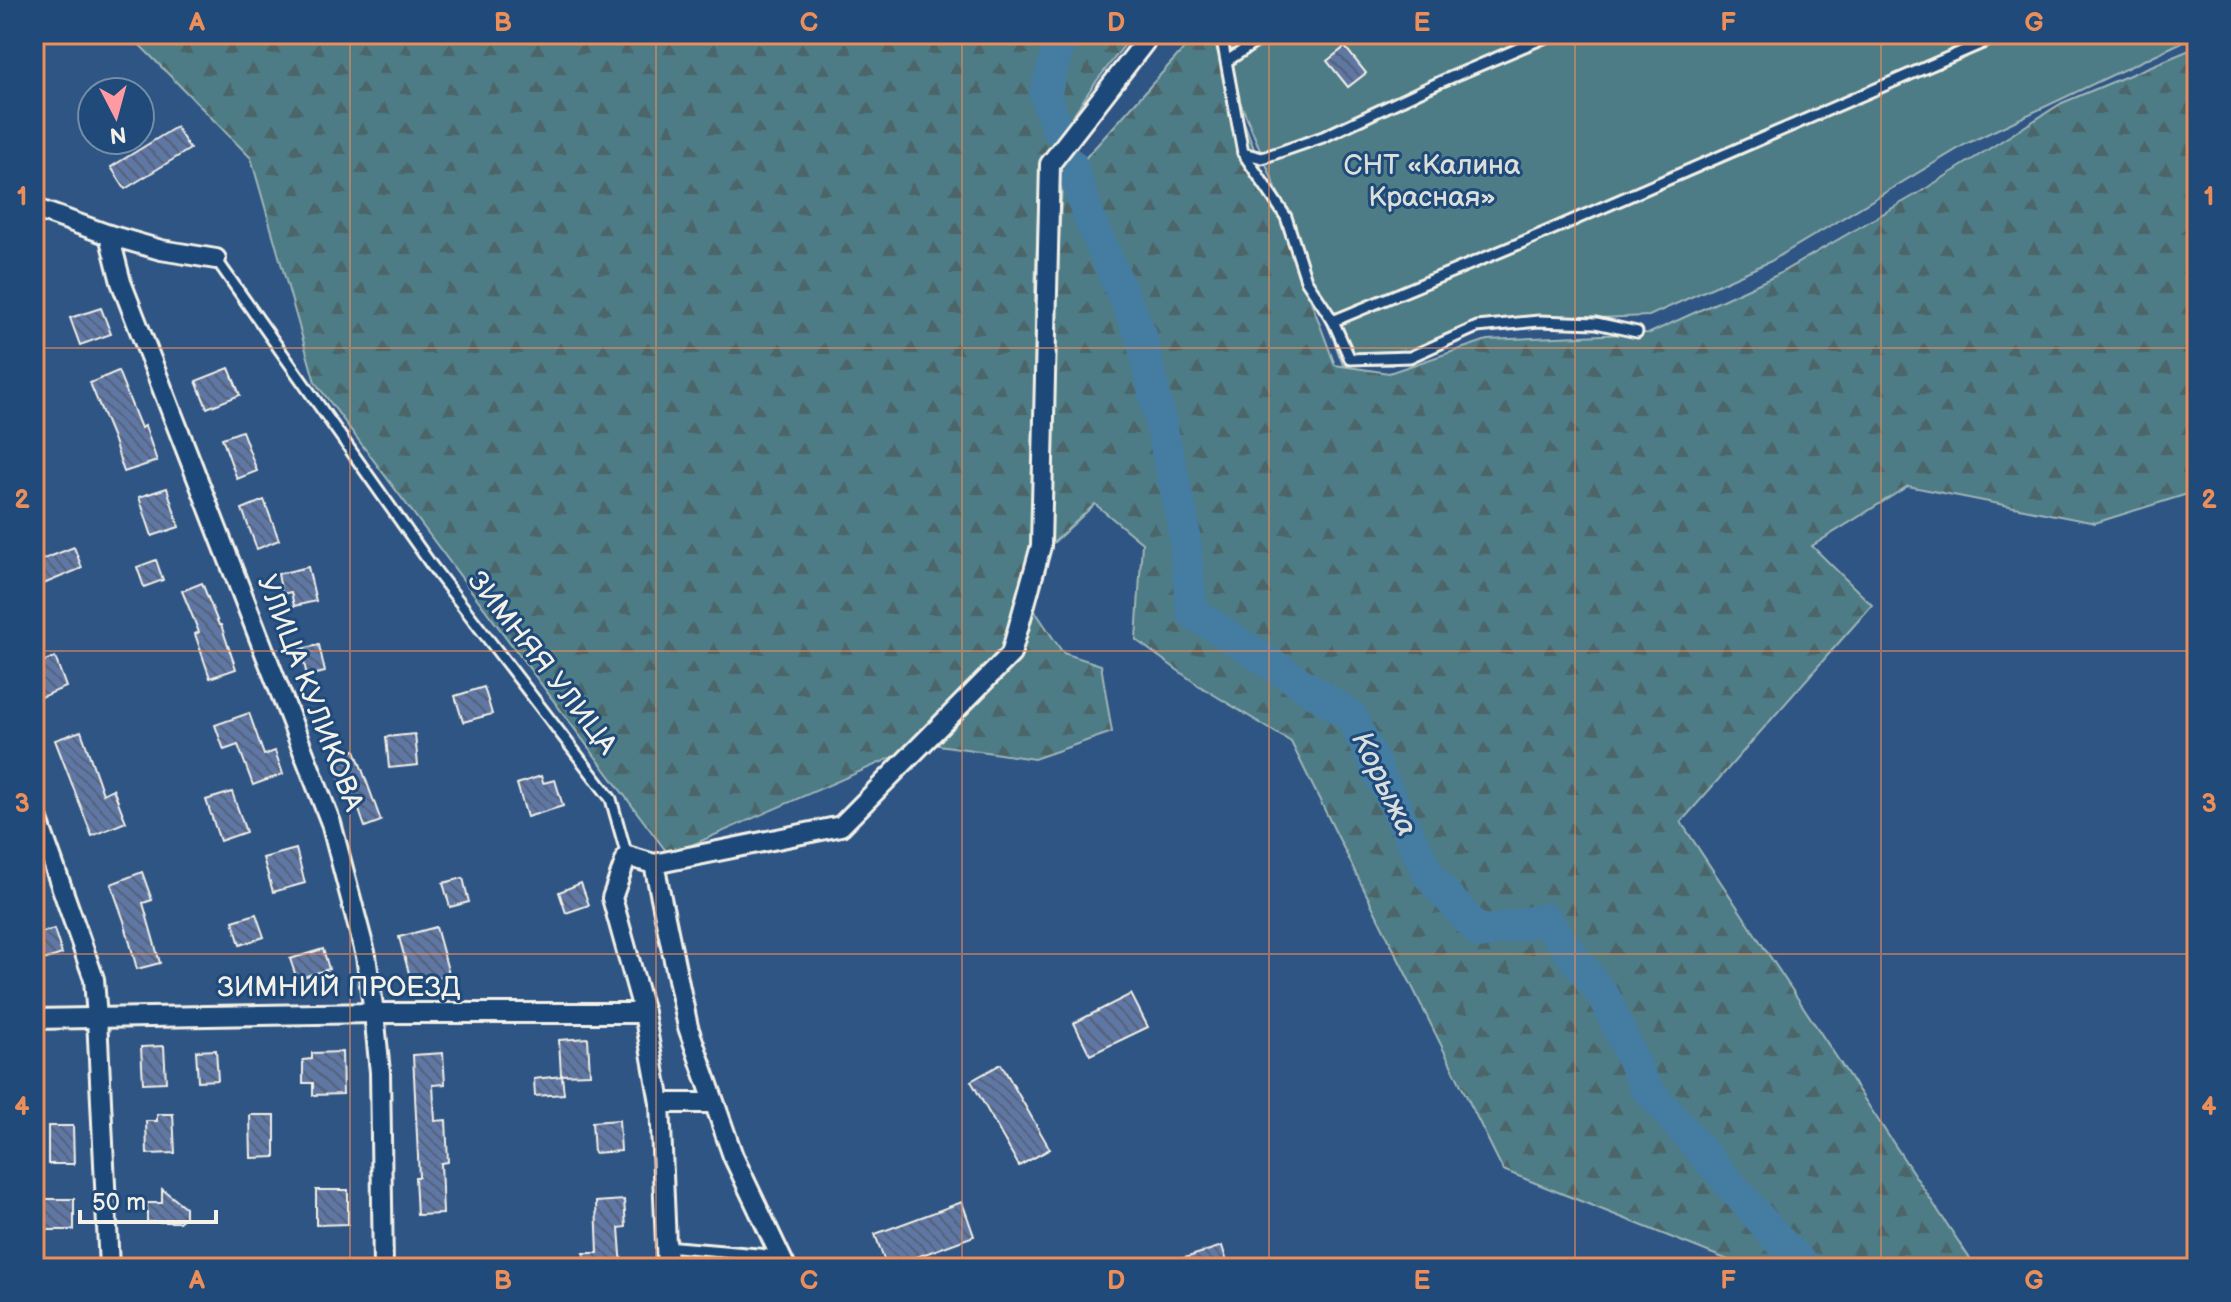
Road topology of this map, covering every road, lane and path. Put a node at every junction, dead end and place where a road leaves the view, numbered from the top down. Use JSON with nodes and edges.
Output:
{"nodes":[{"id":1,"x":1151,"y":34,"type":"edge"},
{"id":2,"x":1221,"y":34,"type":"edge"},
{"id":3,"x":1268,"y":34,"type":"edge"},
{"id":4,"x":1553,"y":34,"type":"edge"},
{"id":5,"x":2003,"y":34,"type":"edge"},
{"id":6,"x":1227,"y":61,"type":"junction"},
{"id":7,"x":1243,"y":153,"type":"junction"},
{"id":8,"x":34,"y":208,"type":"edge"},
{"id":9,"x":109,"y":235,"type":"junction"},
{"id":10,"x":216,"y":259,"type":"joint"},
{"id":11,"x":1333,"y":321,"type":"junction"},
{"id":12,"x":1637,"y":332,"type":"dead end"},
{"id":13,"x":34,"y":809,"type":"edge"},
{"id":14,"x":627,"y":856,"type":"junction"},
{"id":15,"x":654,"y":864,"type":"junction"},
{"id":16,"x":374,"y":1013,"type":"junction"},
{"id":17,"x":644,"y":1013,"type":"junction"},
{"id":18,"x":97,"y":1018,"type":"junction"},
{"id":19,"x":34,"y":1019,"type":"edge"},
{"id":20,"x":660,"y":1103,"type":"junction"},
{"id":21,"x":714,"y":1103,"type":"junction"},
{"id":22,"x":665,"y":1246,"type":"junction"},
{"id":23,"x":783,"y":1262,"type":"edge"},
{"id":24,"x":109,"y":1268,"type":"edge"},
{"id":25,"x":383,"y":1268,"type":"edge"},
{"id":26,"x":667,"y":1268,"type":"edge"}],
"edges":[{"from":1,"to":15,"type":"street"},
{"from":2,"to":6,"type":"lane"},
{"from":3,"to":6,"type":"lane"},
{"from":4,"to":7,"type":"lane"},
{"from":5,"to":11,"type":"lane"},
{"from":6,"to":7,"type":"lane"},
{"from":7,"to":11,"type":"lane"},
{"from":8,"to":9,"type":"street"},
{"from":9,"to":10,"type":"street","name":"ЗИМНЯЯ УЛИЦА"},
{"from":9,"to":16,"type":"street","name":"УЛИЦА КУЛИКОВА"},
{"from":10,"to":14,"type":"lane","name":"ЗИМНЯЯ УЛИЦА"},
{"from":11,"to":12,"type":"lane"},
{"from":13,"to":18,"type":"street"},
{"from":14,"to":15,"type":"street"},
{"from":14,"to":17,"type":"street"},
{"from":15,"to":21,"type":"street"},
{"from":16,"to":17,"type":"street","name":"ЗИМНИЙ ПРОЕЗД"},
{"from":16,"to":18,"type":"street","name":"ЗИМНИЙ ПРОЕЗД"},
{"from":16,"to":25,"type":"street","name":"УЛИЦА КУЛИКОВА"},
{"from":17,"to":20,"type":"street"},
{"from":18,"to":19,"type":"street","name":"ЗИМНИЙ ПРОЕЗД"},
{"from":18,"to":24,"type":"street"},
{"from":20,"to":21,"type":"street"},
{"from":20,"to":22,"type":"street"},
{"from":21,"to":23,"type":"street"},
{"from":22,"to":23,"type":"lane"},
{"from":22,"to":26,"type":"street"}]}
